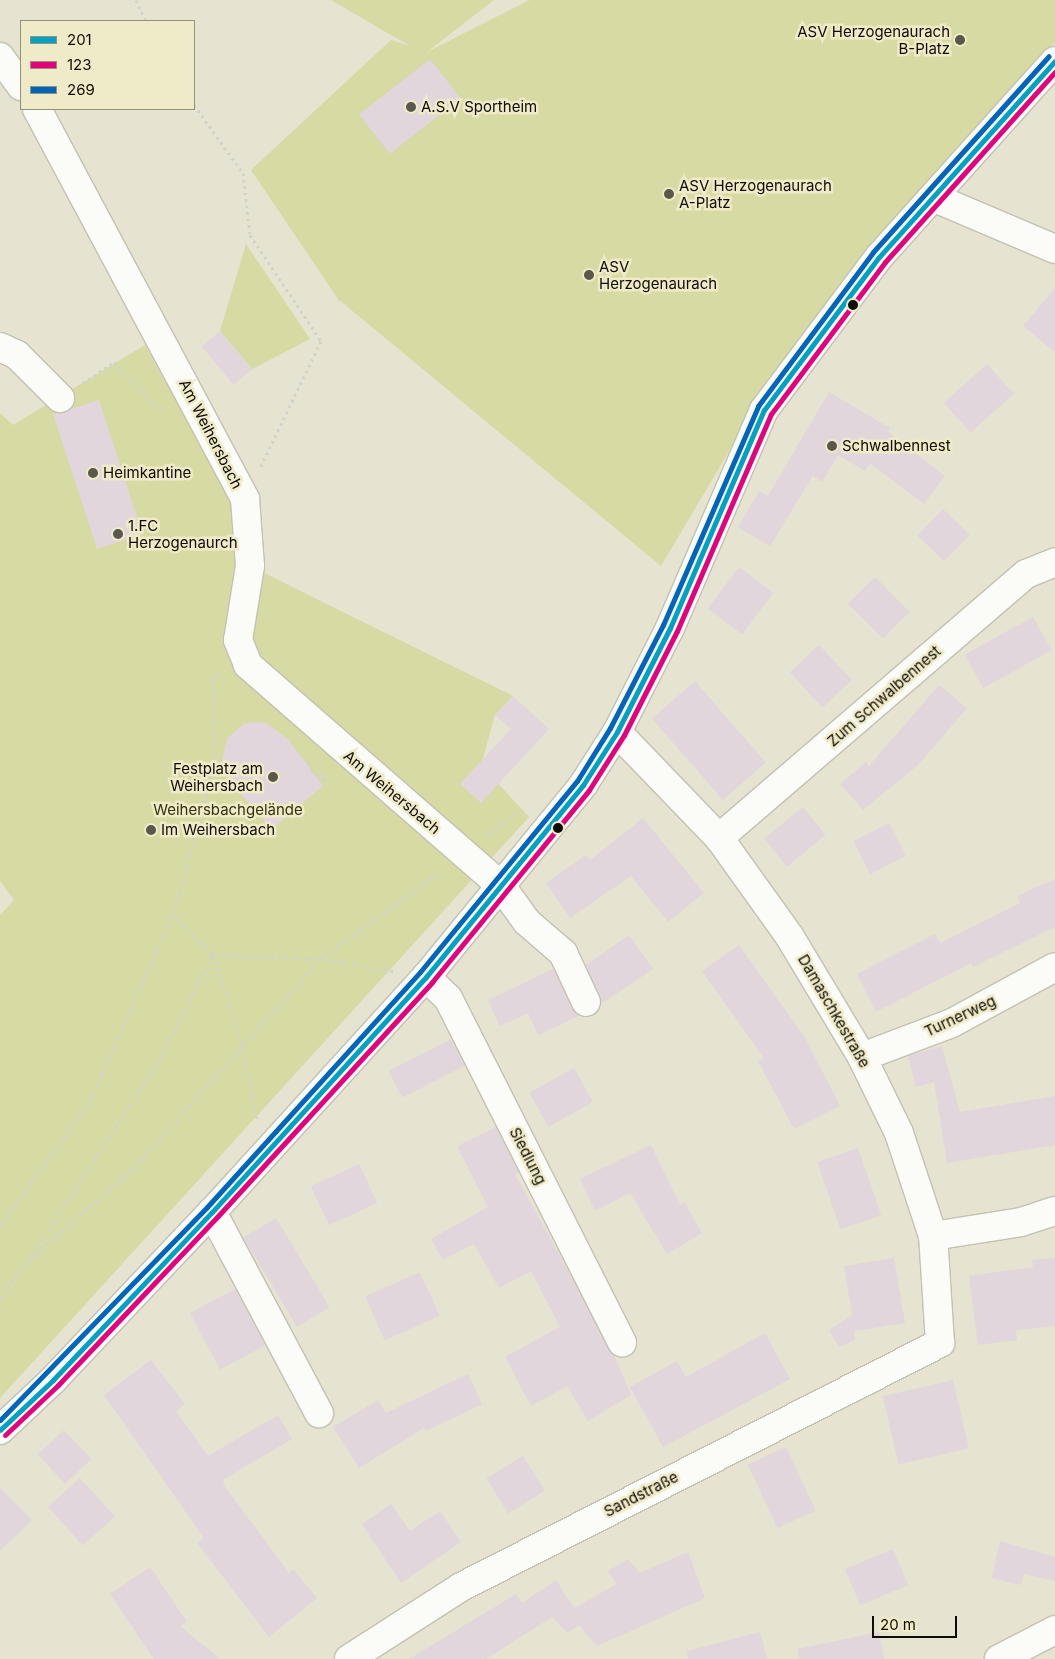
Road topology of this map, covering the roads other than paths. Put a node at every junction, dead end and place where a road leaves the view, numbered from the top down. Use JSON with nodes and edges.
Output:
{"nodes":[{"id":1,"x":0,"y":57,"type":"edge"},
{"id":2,"x":1055,"y":61,"type":"edge"},
{"id":3,"x":20,"y":85,"type":"edge"},
{"id":4,"x":38,"y":110,"type":"edge"},
{"id":5,"x":935,"y":198,"type":"junction"},
{"id":6,"x":1055,"y":248,"type":"edge"},
{"id":7,"x":0,"y":347,"type":"edge"},
{"id":8,"x":60,"y":398,"type":"road end"},
{"id":9,"x":1055,"y":562,"type":"edge"},
{"id":10,"x":617,"y":732,"type":"junction"},
{"id":11,"x":719,"y":838,"type":"junction"},
{"id":12,"x":501,"y":886,"type":"junction"},
{"id":13,"x":1055,"y":967,"type":"edge"},
{"id":14,"x":426,"y":977,"type":"junction"},
{"id":15,"x":586,"y":1002,"type":"dead end"},
{"id":16,"x":862,"y":1057,"type":"junction"},
{"id":17,"x":1055,"y":1211,"type":"edge"},
{"id":18,"x":212,"y":1212,"type":"junction"},
{"id":19,"x":934,"y":1236,"type":"junction"},
{"id":20,"x":622,"y":1342,"type":"dead end"},
{"id":21,"x":940,"y":1343,"type":"joint"},
{"id":22,"x":318,"y":1413,"type":"dead end"},
{"id":23,"x":0,"y":1430,"type":"edge"},
{"id":24,"x":1055,"y":1630,"type":"edge"},
{"id":25,"x":349,"y":1659,"type":"edge"},
{"id":26,"x":999,"y":1659,"type":"edge"}],
"edges":[{"from":1,"to":3,"type":"street"},
{"from":2,"to":5,"type":"street"},
{"from":4,"to":12,"type":"street","name":"Am Weihersbach"},
{"from":5,"to":6,"type":"street"},
{"from":5,"to":10,"type":"street"},
{"from":7,"to":8,"type":"street"},
{"from":9,"to":11,"type":"street","name":"Zum Schwalbennest"},
{"from":10,"to":11,"type":"street","name":"Damaschkestraße"},
{"from":10,"to":12,"type":"street"},
{"from":11,"to":16,"type":"street","name":"Damaschkestraße"},
{"from":12,"to":14,"type":"street"},
{"from":12,"to":15,"type":"street","name":"Am Weihersbach"},
{"from":13,"to":16,"type":"street","name":"Turnerweg"},
{"from":14,"to":18,"type":"street"},
{"from":14,"to":20,"type":"street","name":"Siedlung"},
{"from":16,"to":19,"type":"street","name":"Damaschkestraße"},
{"from":17,"to":19,"type":"street"},
{"from":18,"to":22,"type":"street"},
{"from":18,"to":23,"type":"street"},
{"from":19,"to":21,"type":"street","name":"Damaschkestraße"},
{"from":21,"to":25,"type":"street","name":"Sandstraße"},
{"from":24,"to":26,"type":"street"}]}
